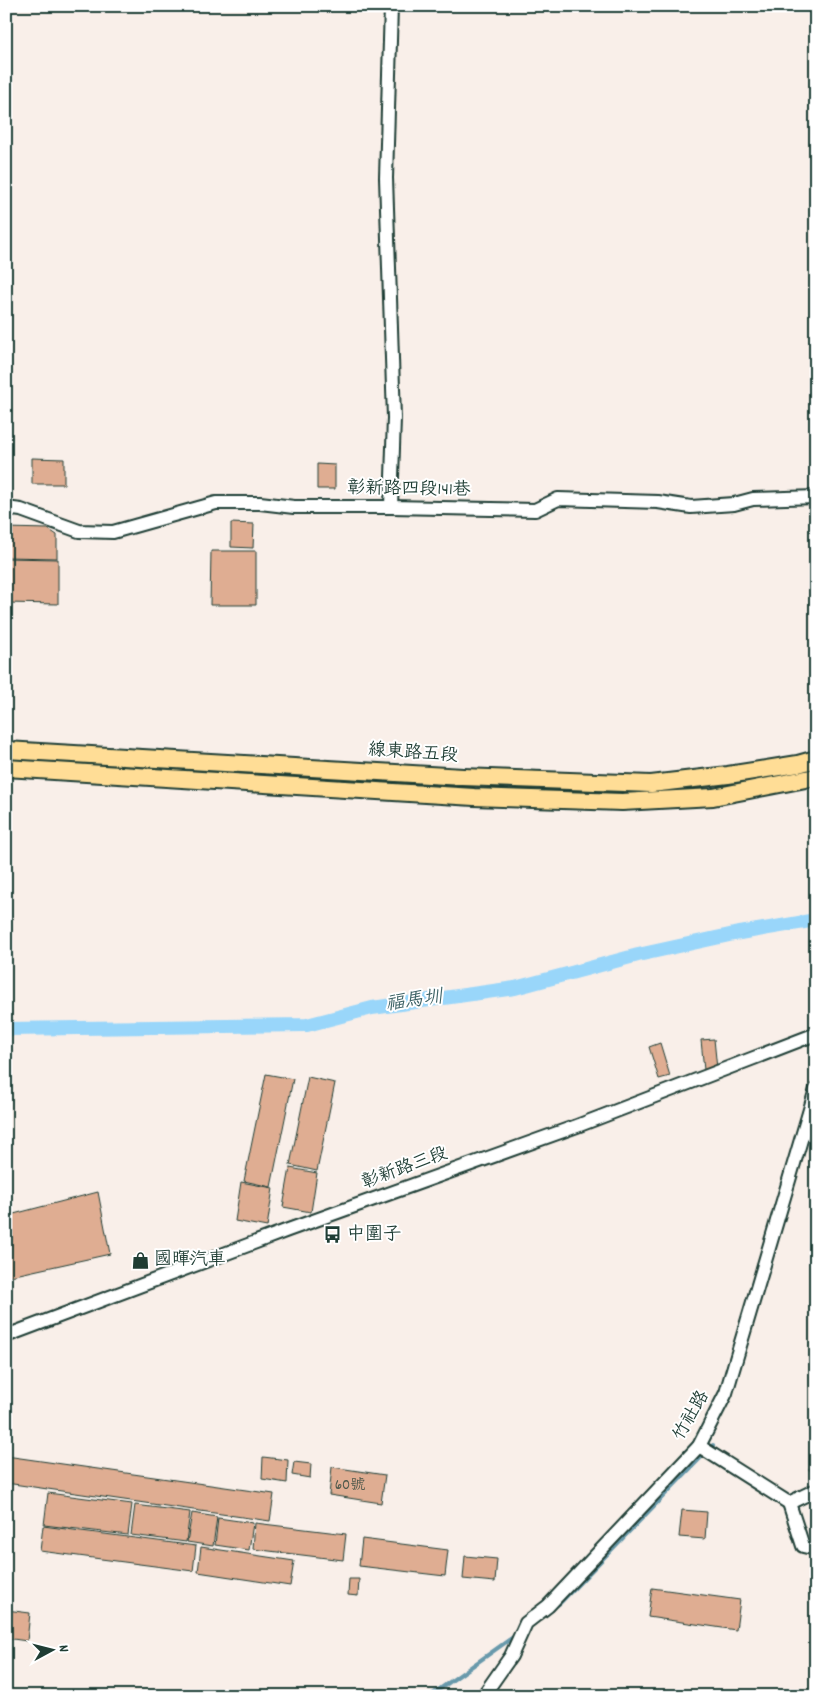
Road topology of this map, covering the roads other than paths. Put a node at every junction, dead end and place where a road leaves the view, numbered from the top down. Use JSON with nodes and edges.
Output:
{"nodes":[{"id":1,"x":391,"y":6,"type":"edge"},
{"id":2,"x":816,"y":497,"type":"edge"},
{"id":3,"x":391,"y":507,"type":"junction"},
{"id":4,"x":6,"y":508,"type":"edge"},
{"id":5,"x":6,"y":750,"type":"edge"},
{"id":6,"x":816,"y":759,"type":"edge"},
{"id":7,"x":6,"y":768,"type":"edge"},
{"id":8,"x":816,"y":777,"type":"edge"},
{"id":9,"x":812,"y":1037,"type":"edge"},
{"id":10,"x":816,"y":1089,"type":"edge"},
{"id":11,"x":6,"y":1336,"type":"edge"},
{"id":12,"x":699,"y":1446,"type":"junction"},
{"id":13,"x":816,"y":1490,"type":"edge"},
{"id":14,"x":789,"y":1503,"type":"junction"},
{"id":15,"x":816,"y":1549,"type":"edge"},
{"id":16,"x":483,"y":1696,"type":"edge"}],
"edges":[{"from":1,"to":3,"type":"street"},
{"from":2,"to":3,"type":"street","name":"彰新路四段141巷"},
{"from":3,"to":4,"type":"street","name":"彰新路四段141巷"},
{"from":5,"to":6,"type":"main road","name":"線東路五段"},
{"from":7,"to":8,"type":"main road"},
{"from":9,"to":11,"type":"street","name":"彰新路三段"},
{"from":10,"to":12,"type":"street","name":"竹社路"},
{"from":12,"to":14,"type":"street"},
{"from":12,"to":16,"type":"street","name":"竹社路"},
{"from":13,"to":14,"type":"street"},
{"from":14,"to":15,"type":"street"}]}
